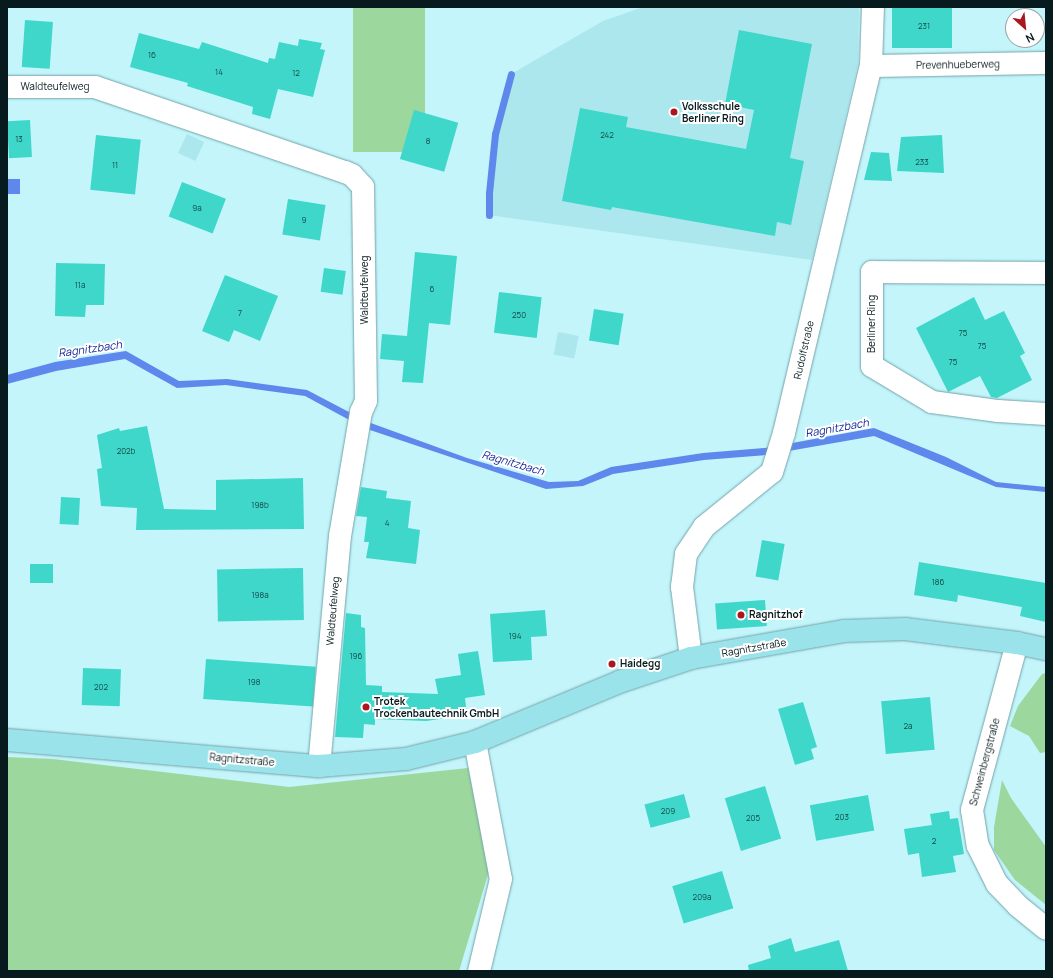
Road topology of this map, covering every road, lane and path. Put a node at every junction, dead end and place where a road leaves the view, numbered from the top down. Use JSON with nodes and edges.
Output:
{"nodes":[{"id":1,"x":873,"y":7,"type":"edge"},
{"id":2,"x":1046,"y":63,"type":"edge"},
{"id":3,"x":870,"y":66,"type":"junction"},
{"id":4,"x":7,"y":87,"type":"edge"},
{"id":5,"x":1046,"y":273,"type":"edge"},
{"id":6,"x":1046,"y":414,"type":"edge"},
{"id":7,"x":1017,"y":643,"type":"junction"},
{"id":8,"x":1046,"y":650,"type":"edge"},
{"id":9,"x":691,"y":658,"type":"junction"},
{"id":10,"x":7,"y":740,"type":"edge"},
{"id":11,"x":475,"y":742,"type":"junction"},
{"id":12,"x":319,"y":766,"type":"junction"},
{"id":13,"x":1046,"y":929,"type":"edge"},
{"id":14,"x":479,"y":971,"type":"edge"}],
"edges":[{"from":1,"to":3,"type":"street","name":"Rudolfstraße"},
{"from":2,"to":3,"type":"street","name":"Prevenhueberweg"},
{"from":3,"to":9,"type":"street","name":"Rudolfstraße"},
{"from":4,"to":12,"type":"street","name":"Waldteufelweg"},
{"from":5,"to":6,"type":"street","name":"Berliner Ring"},
{"from":7,"to":8,"type":"main road","name":"Ragnitzstraße"},
{"from":7,"to":9,"type":"main road","name":"Ragnitzstraße"},
{"from":7,"to":13,"type":"street","name":"Schweinbergstraße"},
{"from":9,"to":11,"type":"main road","name":"Ragnitzstraße"},
{"from":10,"to":12,"type":"main road","name":"Ragnitzstraße"},
{"from":11,"to":12,"type":"main road","name":"Ragnitzstraße"},
{"from":11,"to":14,"type":"street"}]}
